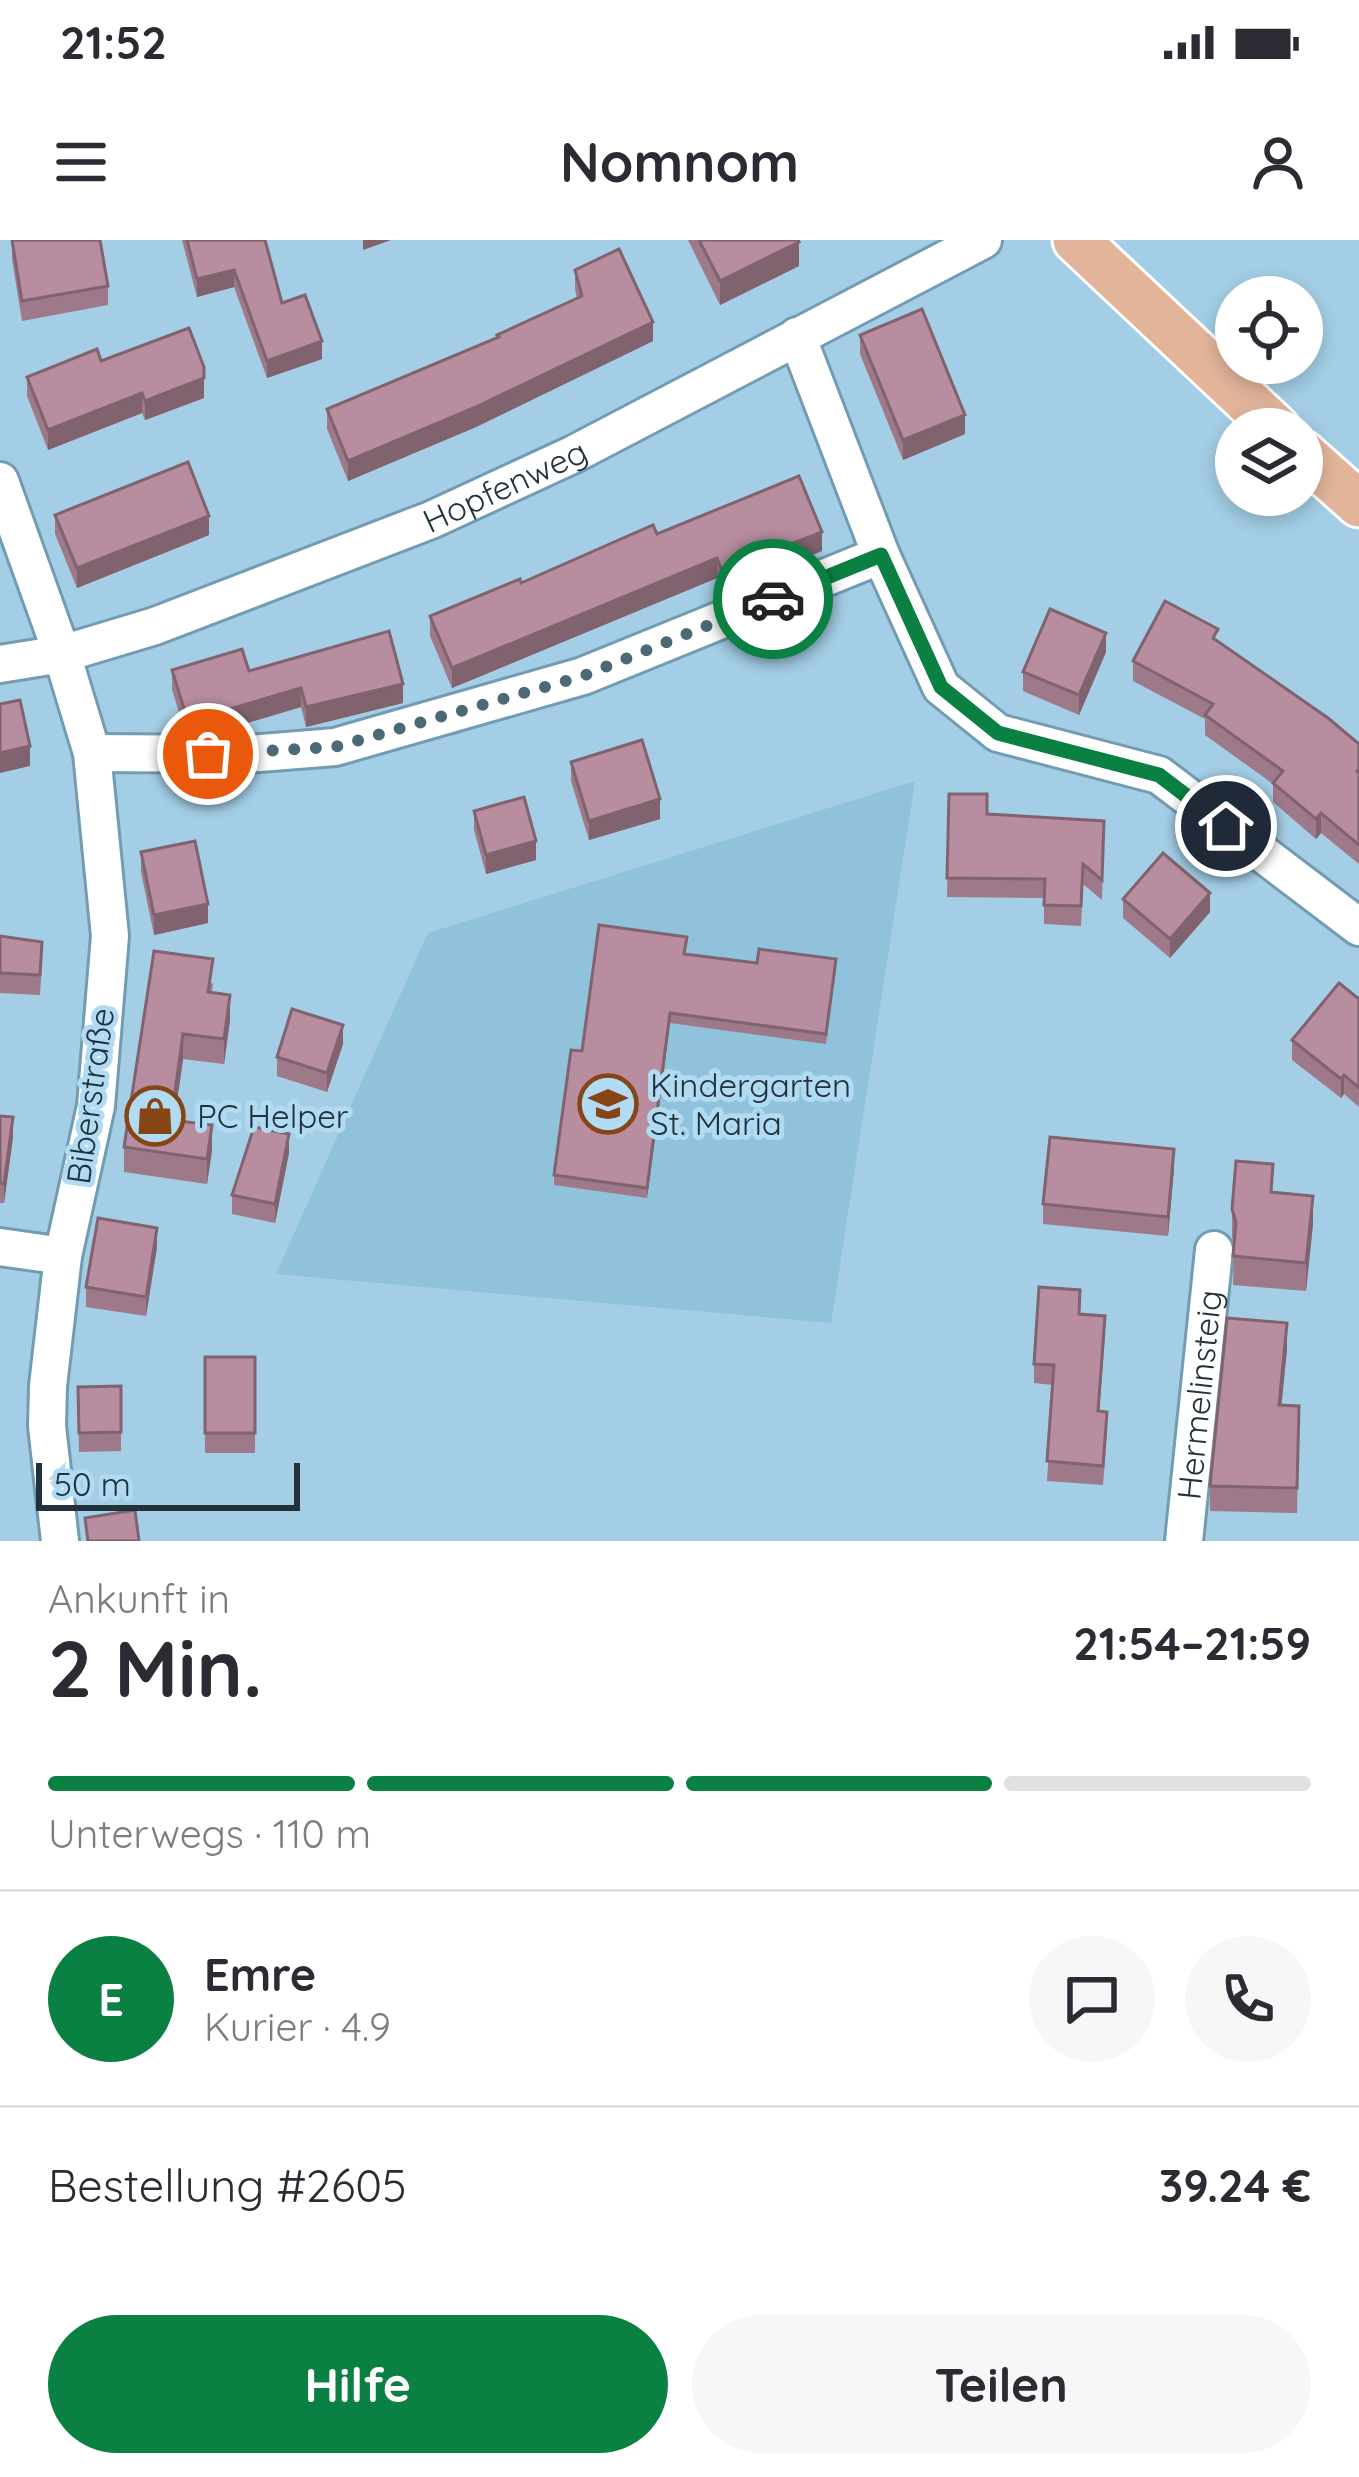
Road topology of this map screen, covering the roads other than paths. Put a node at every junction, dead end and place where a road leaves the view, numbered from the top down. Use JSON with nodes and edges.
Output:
{"nodes":[{"id":1,"x":983,"y":240,"type":"edge"},
{"id":2,"x":1076,"y":240,"type":"edge"},
{"id":3,"x":797,"y":336,"type":"junction"},
{"id":4,"x":1254,"y":408,"type":"edge"},
{"id":5,"x":1323,"y":472,"type":"edge"},
{"id":6,"x":0,"y":481,"type":"edge"},
{"id":7,"x":1359,"y":504,"type":"edge"},
{"id":8,"x":881,"y":555,"type":"junction"},
{"id":9,"x":62,"y":654,"type":"junction"},
{"id":10,"x":0,"y":664,"type":"edge"},
{"id":11,"x":92,"y":753,"type":"junction"},
{"id":12,"x":1359,"y":928,"type":"edge"},
{"id":13,"x":0,"y":1247,"type":"edge"},
{"id":14,"x":1214,"y":1250,"type":"dead end"},
{"id":15,"x":63,"y":1256,"type":"junction"},
{"id":16,"x":60,"y":1541,"type":"edge"},
{"id":17,"x":1184,"y":1541,"type":"edge"}],
"edges":[{"from":1,"to":3,"type":"street","name":"Hopfenweg"},
{"from":2,"to":4,"type":"main road"},
{"from":3,"to":8,"type":"street"},
{"from":3,"to":9,"type":"street","name":"Hopfenweg"},
{"from":5,"to":7,"type":"main road"},
{"from":6,"to":9,"type":"street","name":"Biberstraße"},
{"from":8,"to":11,"type":"street"},
{"from":8,"to":12,"type":"street"},
{"from":9,"to":10,"type":"street","name":"Hopfenweg"},
{"from":9,"to":11,"type":"street","name":"Biberstraße"},
{"from":11,"to":15,"type":"street","name":"Biberstraße"},
{"from":13,"to":15,"type":"street"},
{"from":14,"to":17,"type":"street","name":"Hermelinsteig"},
{"from":15,"to":16,"type":"street","name":"Biberstraße"}]}
